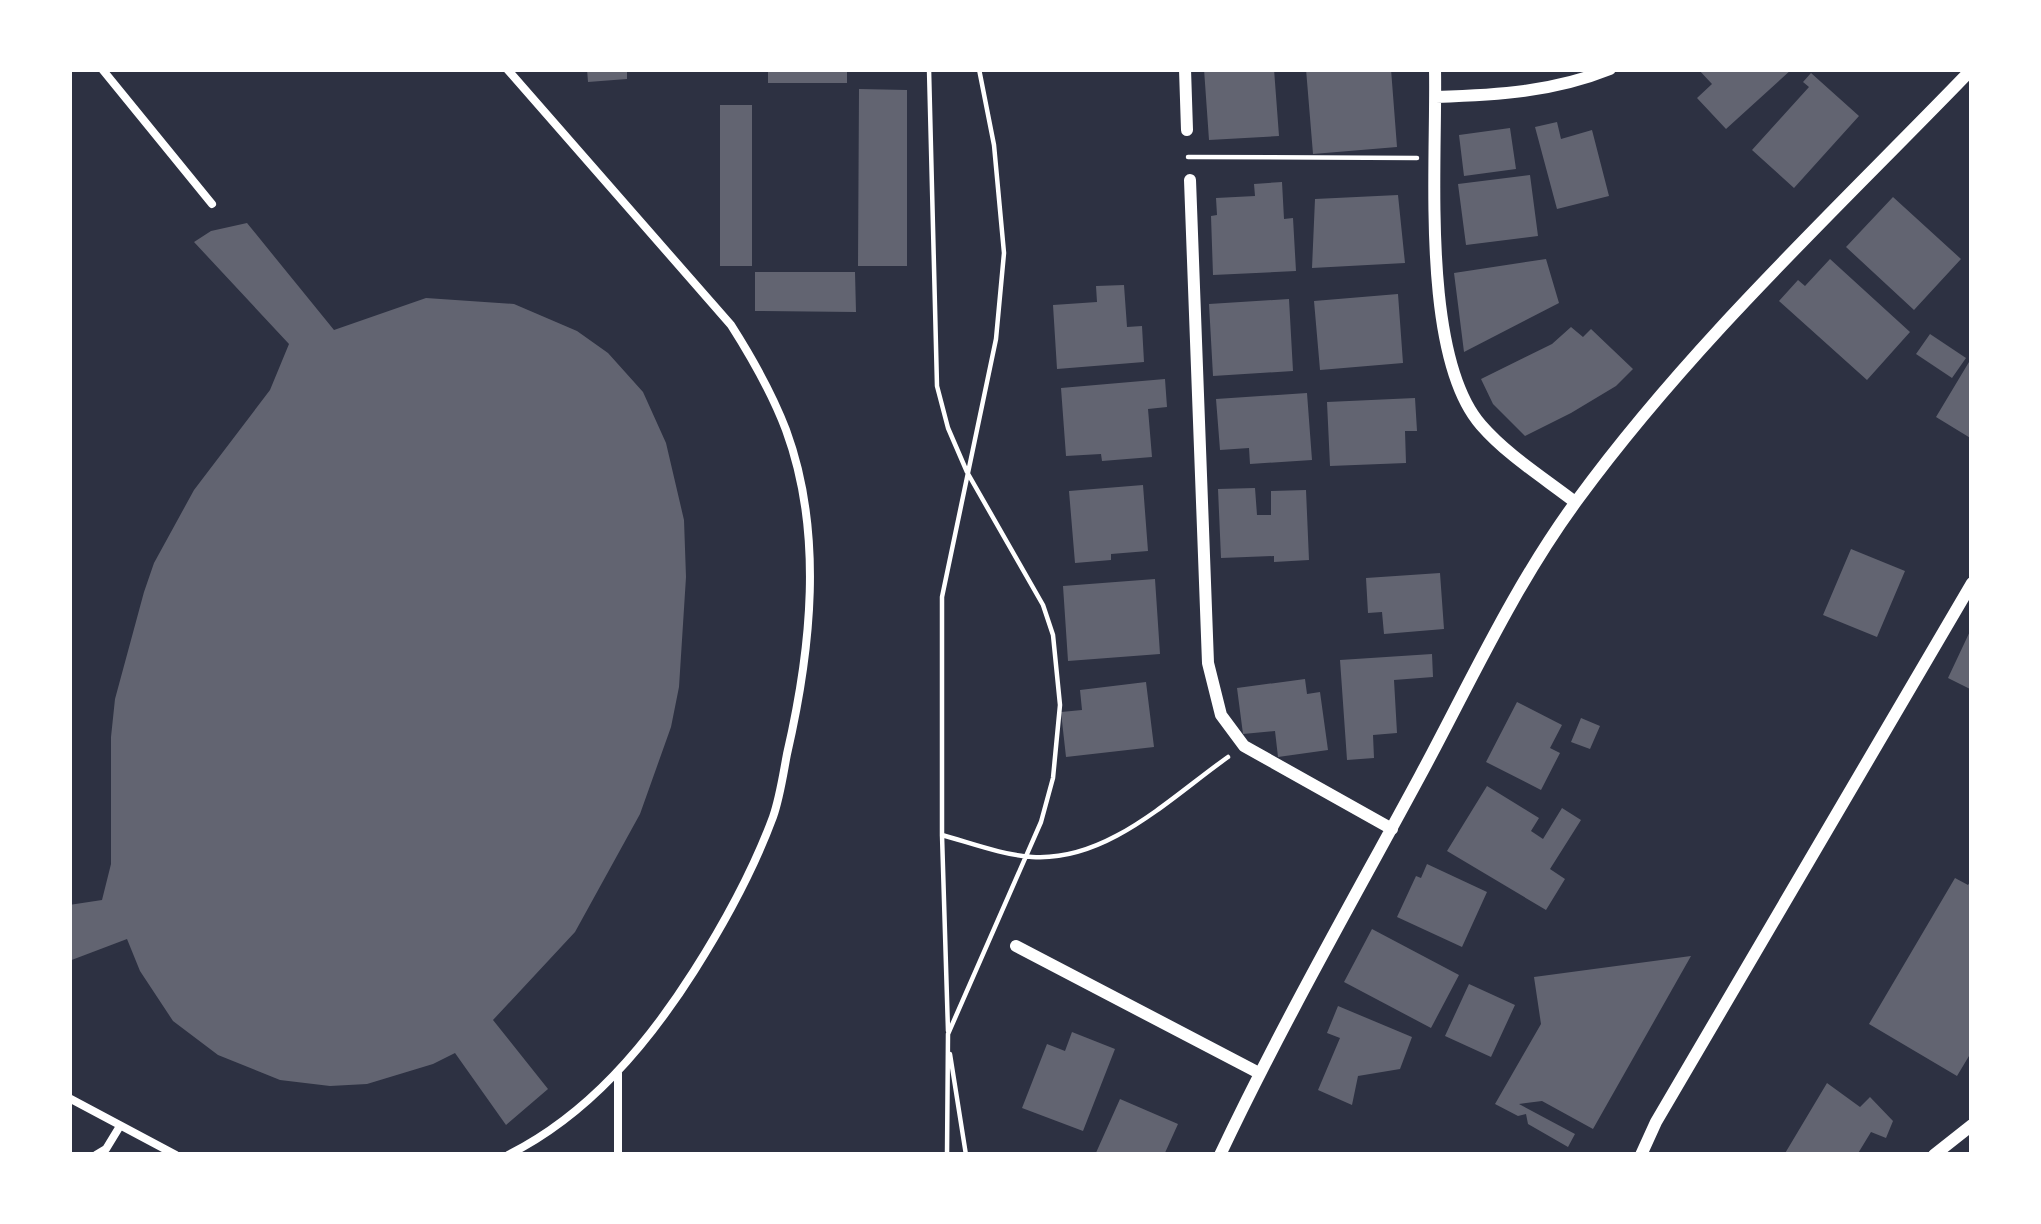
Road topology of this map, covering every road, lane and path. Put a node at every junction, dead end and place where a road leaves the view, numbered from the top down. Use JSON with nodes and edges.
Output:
{"nodes":[{"id":1,"x":102,"y":69,"type":"edge"},
{"id":2,"x":507,"y":69,"type":"edge"},
{"id":3,"x":928,"y":69,"type":"edge"},
{"id":4,"x":979,"y":69,"type":"edge"},
{"id":5,"x":1185,"y":69,"type":"edge"},
{"id":6,"x":1435,"y":69,"type":"edge"},
{"id":7,"x":1610,"y":69,"type":"edge"},
{"id":8,"x":1972,"y":69,"type":"edge"},
{"id":9,"x":1436,"y":97,"type":"junction"},
{"id":10,"x":1187,"y":130,"type":"joint"},
{"id":11,"x":1437,"y":158,"type":"junction"},
{"id":12,"x":1190,"y":181,"type":"dead end"},
{"id":13,"x":212,"y":204,"type":"dead end"},
{"id":14,"x":967,"y":472,"type":"junction"},
{"id":15,"x":1575,"y":502,"type":"junction"},
{"id":16,"x":1972,"y":583,"type":"edge"},
{"id":17,"x":1244,"y":746,"type":"junction"},
{"id":18,"x":1391,"y":829,"type":"junction"},
{"id":19,"x":942,"y":835,"type":"junction"},
{"id":20,"x":1026,"y":857,"type":"junction"},
{"id":21,"x":1016,"y":946,"type":"dead end"},
{"id":22,"x":948,"y":1034,"type":"junction"},
{"id":23,"x":618,"y":1072,"type":"junction"},
{"id":24,"x":1258,"y":1073,"type":"junction"},
{"id":25,"x":69,"y":1098,"type":"edge"},
{"id":26,"x":1972,"y":1125,"type":"edge"},
{"id":27,"x":120,"y":1126,"type":"junction"},
{"id":28,"x":96,"y":1155,"type":"edge"},
{"id":29,"x":176,"y":1155,"type":"edge"},
{"id":30,"x":508,"y":1155,"type":"edge"},
{"id":31,"x":618,"y":1155,"type":"edge"},
{"id":32,"x":946,"y":1155,"type":"edge"},
{"id":33,"x":966,"y":1155,"type":"edge"},
{"id":34,"x":1220,"y":1155,"type":"edge"},
{"id":35,"x":1640,"y":1155,"type":"edge"},
{"id":36,"x":1934,"y":1155,"type":"edge"}],
"edges":[{"from":1,"to":13,"type":"lane"},
{"from":2,"to":23,"type":"lane"},
{"from":3,"to":14,"type":"path"},
{"from":4,"to":14,"type":"path"},
{"from":5,"to":10,"type":"street"},
{"from":6,"to":9,"type":"street"},
{"from":7,"to":9,"type":"street"},
{"from":8,"to":15,"type":"street"},
{"from":9,"to":11,"type":"street"},
{"from":10,"to":11,"type":"path"},
{"from":11,"to":15,"type":"street"},
{"from":12,"to":17,"type":"street"},
{"from":14,"to":19,"type":"path"},
{"from":14,"to":20,"type":"path"},
{"from":15,"to":18,"type":"street"},
{"from":16,"to":35,"type":"street"},
{"from":17,"to":18,"type":"street"},
{"from":17,"to":20,"type":"path"},
{"from":18,"to":24,"type":"street"},
{"from":19,"to":20,"type":"path"},
{"from":19,"to":22,"type":"path"},
{"from":20,"to":22,"type":"path"},
{"from":21,"to":24,"type":"street"},
{"from":22,"to":32,"type":"path"},
{"from":22,"to":33,"type":"path"},
{"from":23,"to":30,"type":"lane"},
{"from":23,"to":31,"type":"lane"},
{"from":24,"to":34,"type":"street"},
{"from":25,"to":27,"type":"lane"},
{"from":26,"to":36,"type":"street"},
{"from":27,"to":28,"type":"lane"},
{"from":27,"to":29,"type":"lane"}]}
